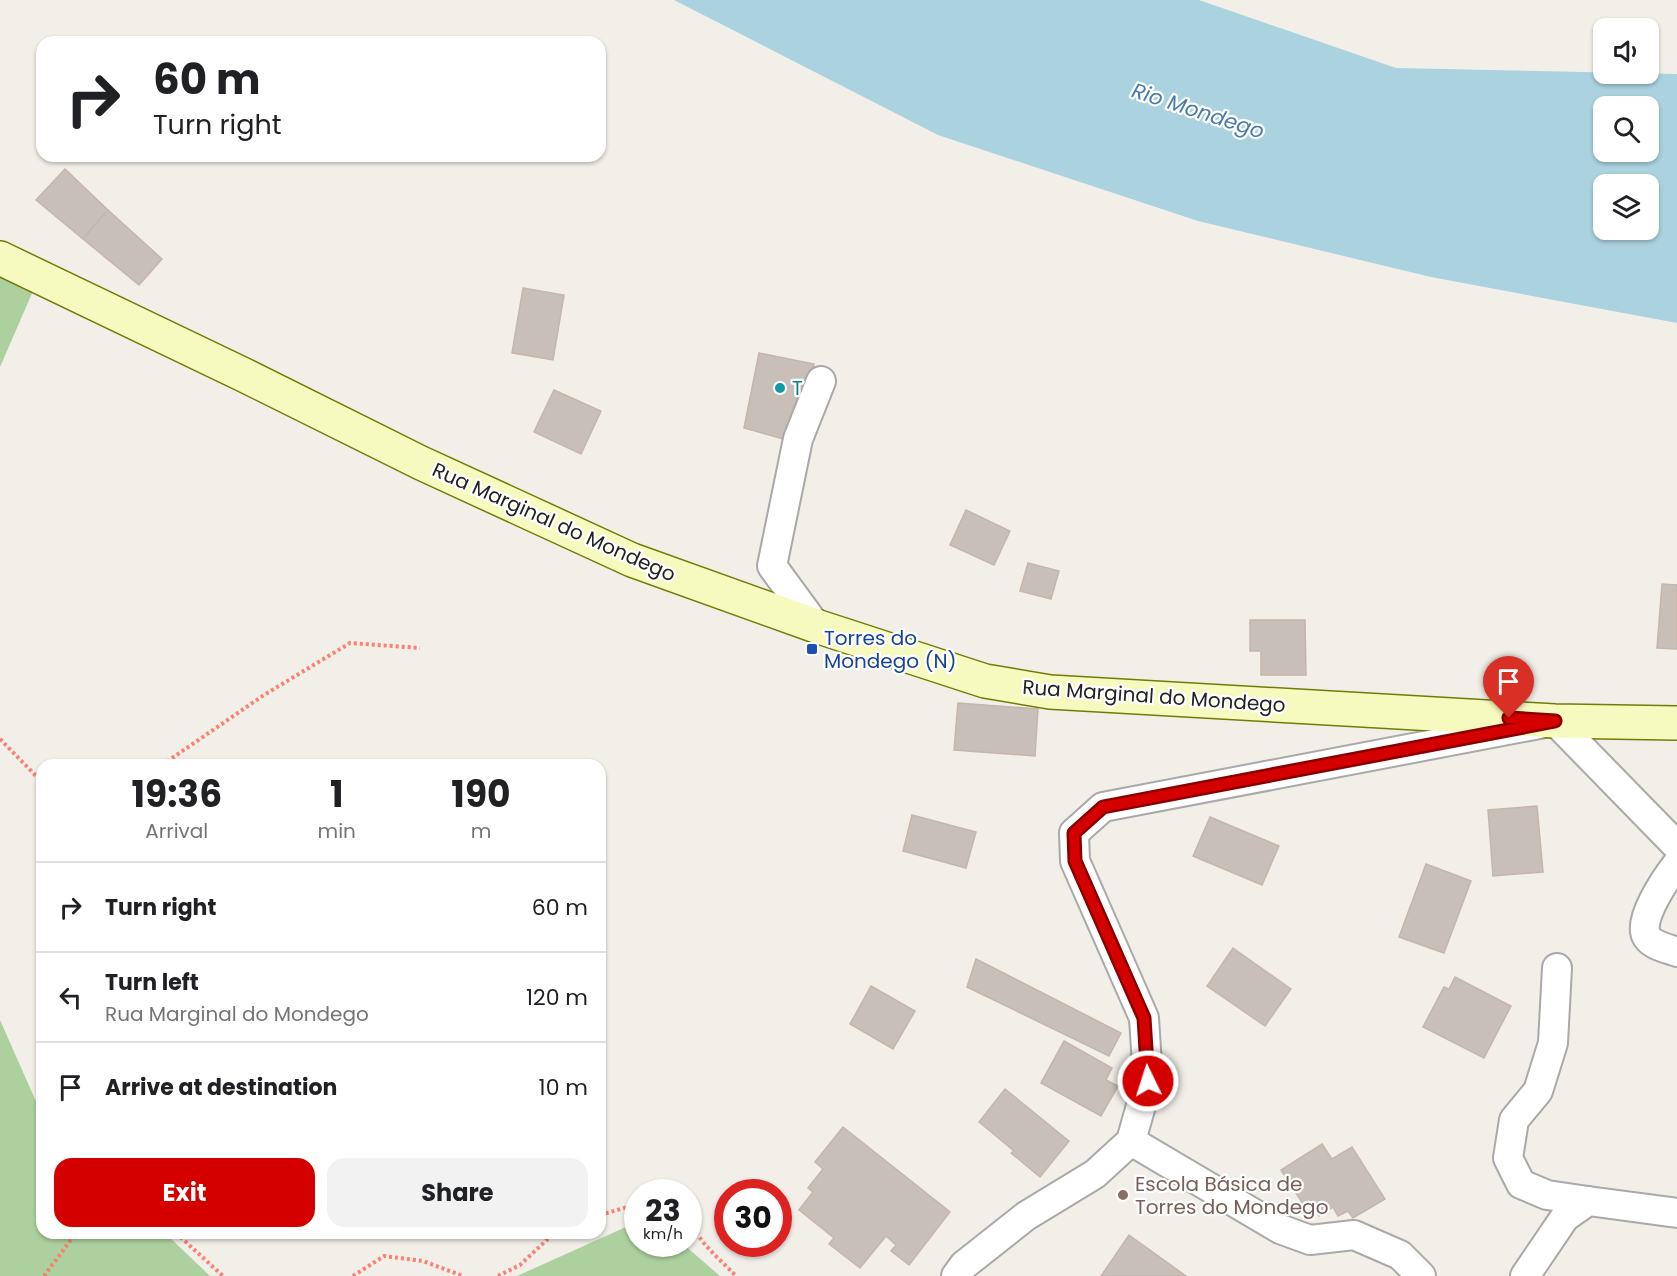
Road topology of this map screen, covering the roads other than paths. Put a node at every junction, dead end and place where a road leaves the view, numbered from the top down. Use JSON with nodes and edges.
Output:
{"nodes":[{"id":1,"x":0,"y":258,"type":"edge"},
{"id":2,"x":822,"y":381,"type":"dead end"},
{"id":3,"x":816,"y":626,"type":"junction"},
{"id":4,"x":1555,"y":721,"type":"junction"},
{"id":5,"x":1677,"y":723,"type":"edge"},
{"id":6,"x":1677,"y":846,"type":"edge"},
{"id":7,"x":1677,"y":864,"type":"edge"},
{"id":8,"x":1677,"y":952,"type":"edge"},
{"id":9,"x":1557,"y":968,"type":"dead end"},
{"id":10,"x":1131,"y":1141,"type":"junction"},
{"id":11,"x":1588,"y":1201,"type":"junction"},
{"id":12,"x":1677,"y":1213,"type":"edge"},
{"id":13,"x":956,"y":1276,"type":"edge"},
{"id":14,"x":1420,"y":1276,"type":"edge"},
{"id":15,"x":1525,"y":1276,"type":"edge"}],
"edges":[{"from":1,"to":3,"type":"main road","name":"Rua Marginal do Mondego"},
{"from":2,"to":3,"type":"street"},
{"from":3,"to":4,"type":"main road","name":"Rua Marginal do Mondego"},
{"from":4,"to":5,"type":"main road","name":"Rua Marginal do Mondego"},
{"from":4,"to":6,"type":"street"},
{"from":4,"to":10,"type":"street"},
{"from":7,"to":8,"type":"street"},
{"from":9,"to":11,"type":"street"},
{"from":10,"to":13,"type":"street"},
{"from":10,"to":14,"type":"street"},
{"from":11,"to":12,"type":"street"},
{"from":11,"to":15,"type":"street"}]}
